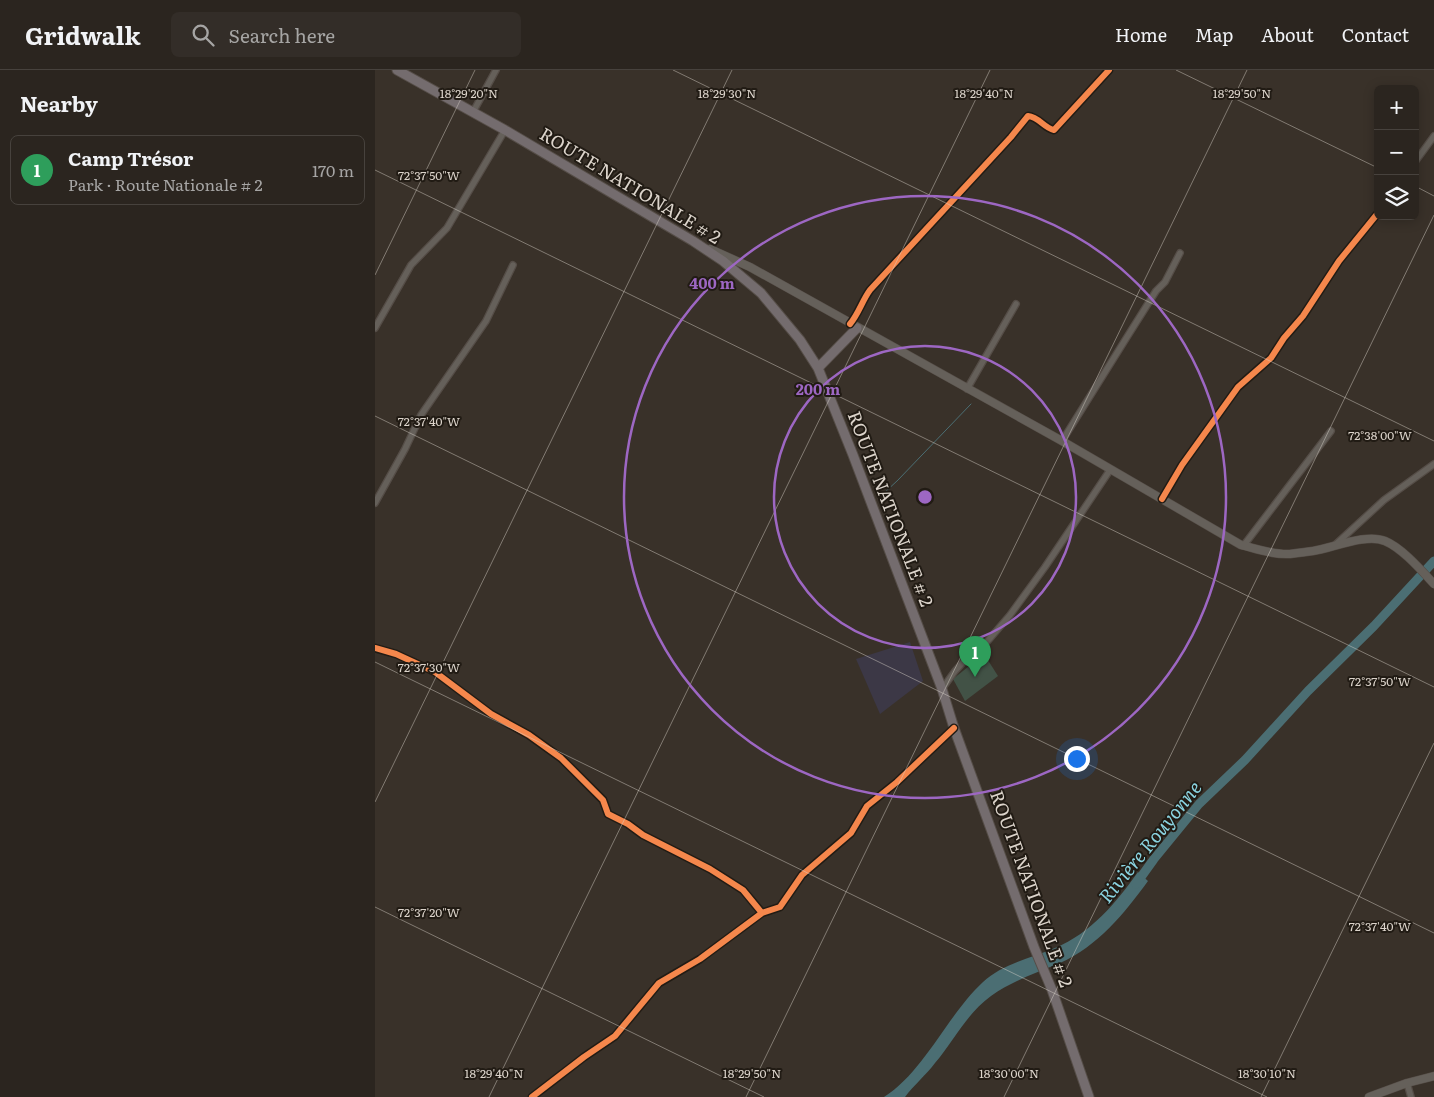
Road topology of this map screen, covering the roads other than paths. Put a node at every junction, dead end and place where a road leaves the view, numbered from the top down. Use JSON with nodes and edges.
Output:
{"nodes":[{"id":1,"x":397,"y":70,"type":"edge"},
{"id":2,"x":496,"y":70,"type":"edge"},
{"id":3,"x":1109,"y":70,"type":"edge"},
{"id":4,"x":473,"y":112,"type":"junction"},
{"id":5,"x":505,"y":130,"type":"junction"},
{"id":6,"x":1434,"y":136,"type":"edge"},
{"id":7,"x":1419,"y":157,"type":"edge"},
{"id":8,"x":1374,"y":218,"type":"edge"},
{"id":9,"x":693,"y":241,"type":"junction"},
{"id":10,"x":1180,"y":253,"type":"dead end"},
{"id":11,"x":513,"y":265,"type":"dead end"},
{"id":12,"x":1016,"y":304,"type":"dead end"},
{"id":13,"x":854,"y":326,"type":"junction"},
{"id":14,"x":375,"y":328,"type":"edge"},
{"id":15,"x":818,"y":368,"type":"junction"},
{"id":16,"x":967,"y":389,"type":"junction"},
{"id":17,"x":1331,"y":431,"type":"dead end"},
{"id":18,"x":1062,"y":442,"type":"junction"},
{"id":19,"x":1434,"y":464,"type":"edge"},
{"id":20,"x":1109,"y":470,"type":"junction"},
{"id":21,"x":1162,"y":499,"type":"junction"},
{"id":22,"x":375,"y":503,"type":"edge"},
{"id":23,"x":1244,"y":546,"type":"junction"},
{"id":24,"x":1334,"y":546,"type":"junction"},
{"id":25,"x":1434,"y":584,"type":"edge"},
{"id":26,"x":375,"y":648,"type":"edge"},
{"id":27,"x":942,"y":689,"type":"junction"},
{"id":28,"x":954,"y":728,"type":"junction"},
{"id":29,"x":763,"y":913,"type":"junction"},
{"id":30,"x":1434,"y":1076,"type":"edge"},
{"id":31,"x":1407,"y":1083,"type":"junction"},
{"id":32,"x":532,"y":1097,"type":"edge"},
{"id":33,"x":1089,"y":1097,"type":"edge"},
{"id":34,"x":1369,"y":1097,"type":"edge"},
{"id":35,"x":1411,"y":1097,"type":"edge"}],
"edges":[{"from":1,"to":4,"type":"main road","name":"ROUTE NATIONALE # 2"},
{"from":2,"to":4,"type":"street"},
{"from":3,"to":13,"type":"street"},
{"from":4,"to":5,"type":"main road","name":"ROUTE NATIONALE # 2"},
{"from":5,"to":9,"type":"main road","name":"ROUTE NATIONALE # 2"},
{"from":5,"to":14,"type":"street"},
{"from":6,"to":7,"type":"street"},
{"from":8,"to":21,"type":"street"},
{"from":9,"to":13,"type":"main road"},
{"from":9,"to":15,"type":"main road","name":"ROUTE NATIONALE # 2"},
{"from":10,"to":18,"type":"street"},
{"from":11,"to":22,"type":"street"},
{"from":12,"to":16,"type":"street"},
{"from":13,"to":15,"type":"main road"},
{"from":13,"to":16,"type":"main road"},
{"from":15,"to":27,"type":"main road","name":"ROUTE NATIONALE # 2"},
{"from":16,"to":18,"type":"main road"},
{"from":17,"to":23,"type":"street"},
{"from":18,"to":20,"type":"main road"},
{"from":19,"to":24,"type":"street"},
{"from":20,"to":21,"type":"main road"},
{"from":20,"to":27,"type":"street"},
{"from":21,"to":23,"type":"main road"},
{"from":23,"to":24,"type":"main road"},
{"from":24,"to":25,"type":"main road"},
{"from":26,"to":29,"type":"street"},
{"from":27,"to":28,"type":"main road","name":"ROUTE NATIONALE # 2"},
{"from":28,"to":29,"type":"street"},
{"from":28,"to":33,"type":"main road","name":"ROUTE NATIONALE # 2"},
{"from":29,"to":32,"type":"street"},
{"from":30,"to":31,"type":"main road"},
{"from":31,"to":34,"type":"main road"},
{"from":31,"to":35,"type":"street"}]}
